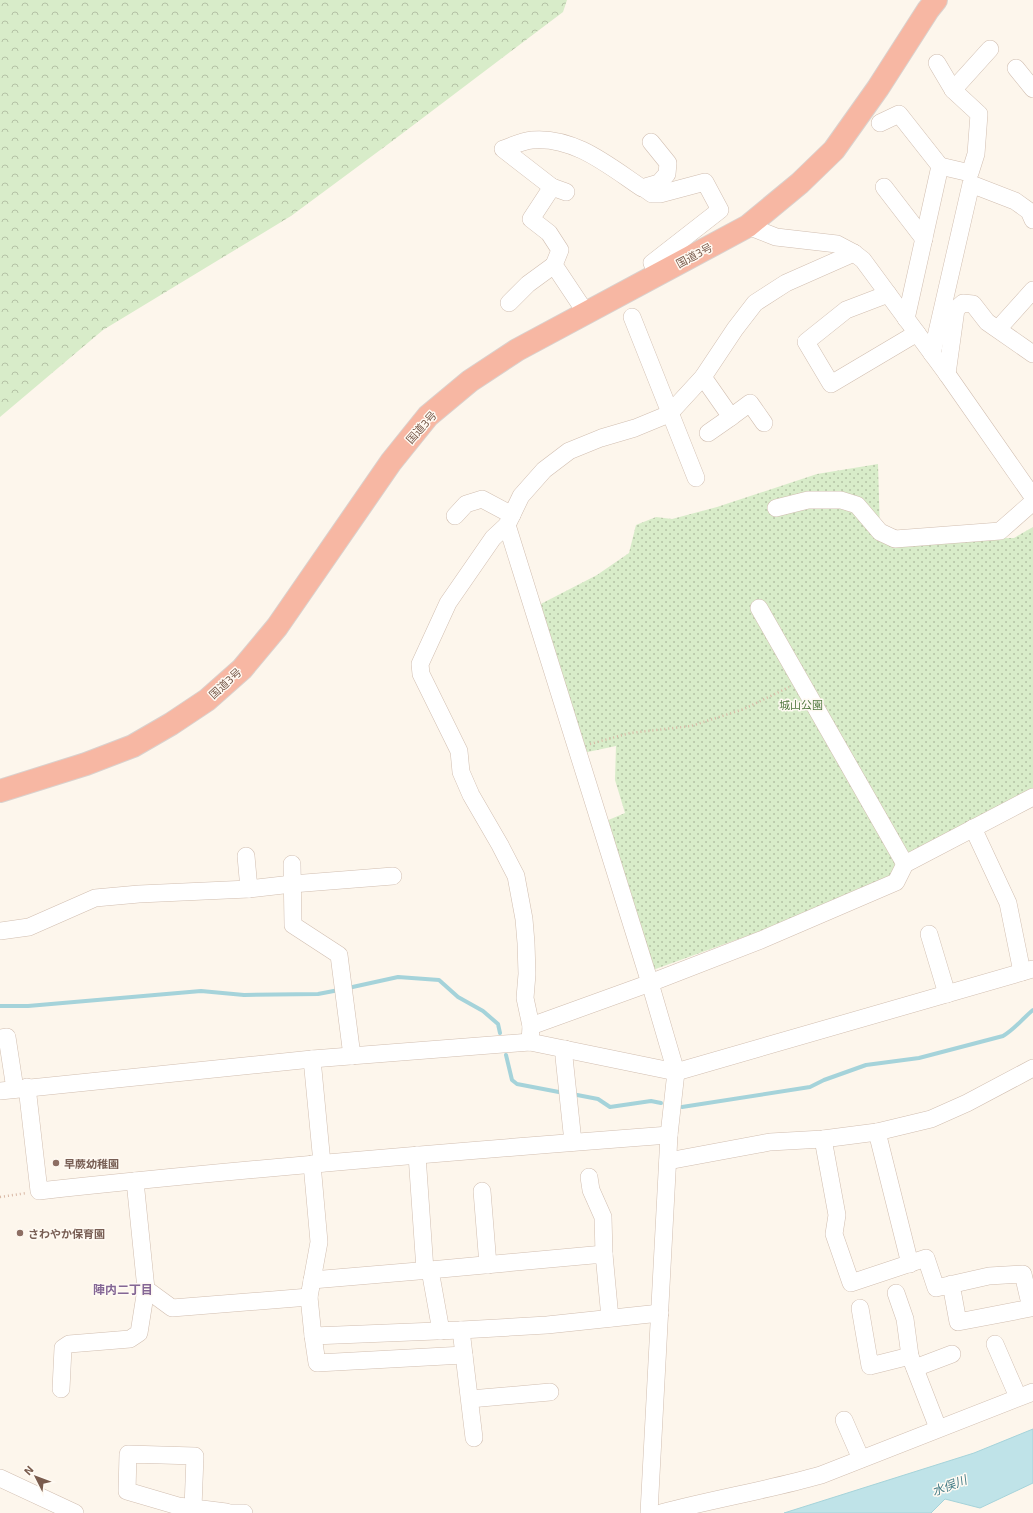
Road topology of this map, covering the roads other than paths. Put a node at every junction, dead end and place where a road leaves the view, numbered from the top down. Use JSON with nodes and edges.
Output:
{"nodes":[{"id":1,"x":936,"y":0,"type":"edge"},
{"id":2,"x":952,"y":0,"type":"edge"},
{"id":3,"x":990,"y":49,"type":"dead end"},
{"id":4,"x":937,"y":63,"type":"dead end"},
{"id":5,"x":1016,"y":68,"type":"dead end"},
{"id":6,"x":878,"y":88,"type":"junction"},
{"id":7,"x":1033,"y":89,"type":"edge"},
{"id":8,"x":953,"y":90,"type":"junction"},
{"id":9,"x":880,"y":123,"type":"dead end"},
{"id":10,"x":650,"y":142,"type":"dead end"},
{"id":11,"x":940,"y":166,"type":"junction"},
{"id":12,"x":970,"y":178,"type":"junction"},
{"id":13,"x":884,"y":187,"type":"dead end"},
{"id":14,"x":642,"y":188,"type":"junction"},
{"id":15,"x":1033,"y":220,"type":"edge"},
{"id":16,"x":748,"y":226,"type":"junction"},
{"id":17,"x":924,"y":239,"type":"junction"},
{"id":18,"x":854,"y":253,"type":"junction"},
{"id":19,"x":554,"y":265,"type":"junction"},
{"id":20,"x":657,"y":275,"type":"junction"},
{"id":21,"x":1033,"y":290,"type":"edge"},
{"id":22,"x":888,"y":294,"type":"junction"},
{"id":23,"x":509,"y":303,"type":"dead end"},
{"id":24,"x":586,"y":313,"type":"junction"},
{"id":25,"x":632,"y":317,"type":"dead end"},
{"id":26,"x":906,"y":319,"type":"junction"},
{"id":27,"x":998,"y":329,"type":"junction"},
{"id":28,"x":917,"y":333,"type":"junction"},
{"id":29,"x":932,"y":354,"type":"junction"},
{"id":30,"x":1033,"y":354,"type":"edge"},
{"id":31,"x":947,"y":374,"type":"junction"},
{"id":32,"x":702,"y":377,"type":"junction"},
{"id":33,"x":669,"y":414,"type":"junction"},
{"id":34,"x":731,"y":417,"type":"junction"},
{"id":35,"x":764,"y":423,"type":"dead end"},
{"id":36,"x":708,"y":433,"type":"dead end"},
{"id":37,"x":696,"y":478,"type":"dead end"},
{"id":38,"x":1033,"y":497,"type":"edge"},
{"id":39,"x":1033,"y":502,"type":"edge"},
{"id":40,"x":776,"y":508,"type":"dead end"},
{"id":41,"x":455,"y":516,"type":"dead end"},
{"id":42,"x":510,"y":520,"type":"junction"},
{"id":43,"x":759,"y":608,"type":"dead end"},
{"id":44,"x":0,"y":792,"type":"edge"},
{"id":45,"x":1033,"y":797,"type":"edge"},
{"id":46,"x":973,"y":828,"type":"junction"},
{"id":47,"x":246,"y":856,"type":"dead end"},
{"id":48,"x":292,"y":864,"type":"dead end"},
{"id":49,"x":905,"y":864,"type":"junction"},
{"id":50,"x":393,"y":876,"type":"dead end"},
{"id":51,"x":292,"y":884,"type":"junction"},
{"id":52,"x":249,"y":889,"type":"junction"},
{"id":53,"x":0,"y":931,"type":"edge"},
{"id":54,"x":929,"y":934,"type":"dead end"},
{"id":55,"x":1028,"y":970,"type":"edge"},
{"id":56,"x":650,"y":983,"type":"junction"},
{"id":57,"x":947,"y":994,"type":"junction"},
{"id":58,"x":530,"y":1034,"type":"junction"},
{"id":59,"x":0,"y":1038,"type":"edge"},
{"id":60,"x":565,"y":1049,"type":"junction"},
{"id":61,"x":352,"y":1056,"type":"junction"},
{"id":62,"x":312,"y":1059,"type":"junction"},
{"id":63,"x":1033,"y":1068,"type":"edge"},
{"id":64,"x":676,"y":1072,"type":"junction"},
{"id":65,"x":14,"y":1089,"type":"edge"},
{"id":66,"x":877,"y":1132,"type":"junction"},
{"id":67,"x":669,"y":1134,"type":"junction"},
{"id":68,"x":823,"y":1139,"type":"junction"},
{"id":69,"x":573,"y":1142,"type":"junction"},
{"id":70,"x":417,"y":1155,"type":"junction"},
{"id":71,"x":668,"y":1161,"type":"junction"},
{"id":72,"x":317,"y":1164,"type":"junction"},
{"id":73,"x":588,"y":1177,"type":"dead end"},
{"id":74,"x":135,"y":1181,"type":"junction"},
{"id":75,"x":482,"y":1191,"type":"dead end"},
{"id":76,"x":604,"y":1254,"type":"junction"},
{"id":77,"x":910,"y":1264,"type":"junction"},
{"id":78,"x":488,"y":1265,"type":"junction"},
{"id":79,"x":428,"y":1270,"type":"junction"},
{"id":80,"x":312,"y":1280,"type":"junction"},
{"id":81,"x":951,"y":1284,"type":"junction"},
{"id":82,"x":146,"y":1289,"type":"junction"},
{"id":83,"x":896,"y":1293,"type":"dead end"},
{"id":84,"x":309,"y":1297,"type":"junction"},
{"id":85,"x":860,"y":1308,"type":"dead end"},
{"id":86,"x":660,"y":1313,"type":"junction"},
{"id":87,"x":610,"y":1318,"type":"junction"},
{"id":88,"x":461,"y":1330,"type":"junction"},
{"id":89,"x":441,"y":1331,"type":"junction"},
{"id":90,"x":313,"y":1336,"type":"junction"},
{"id":91,"x":995,"y":1344,"type":"dead end"},
{"id":92,"x":952,"y":1354,"type":"dead end"},
{"id":93,"x":464,"y":1355,"type":"junction"},
{"id":94,"x":913,"y":1362,"type":"junction"},
{"id":95,"x":61,"y":1389,"type":"dead end"},
{"id":96,"x":550,"y":1392,"type":"dead end"},
{"id":97,"x":1026,"y":1395,"type":"edge"},
{"id":98,"x":470,"y":1399,"type":"junction"},
{"id":99,"x":844,"y":1420,"type":"dead end"},
{"id":100,"x":938,"y":1428,"type":"junction"},
{"id":101,"x":474,"y":1438,"type":"dead end"},
{"id":102,"x":861,"y":1459,"type":"junction"},
{"id":103,"x":0,"y":1478,"type":"edge"},
{"id":104,"x":193,"y":1508,"type":"junction"},
{"id":105,"x":75,"y":1513,"type":"edge"},
{"id":106,"x":226,"y":1513,"type":"edge"},
{"id":107,"x":244,"y":1513,"type":"edge"},
{"id":108,"x":649,"y":1513,"type":"edge"},
{"id":109,"x":661,"y":1513,"type":"edge"}],
"edges":[{"from":1,"to":6,"type":"highway","name":"国道3号"},
{"from":2,"to":6,"type":"highway","name":"国道3号"},
{"from":3,"to":8,"type":"street"},
{"from":4,"to":8,"type":"street"},
{"from":5,"to":7,"type":"street"},
{"from":6,"to":16,"type":"highway","name":"国道3号"},
{"from":8,"to":12,"type":"street"},
{"from":9,"to":11,"type":"street"},
{"from":10,"to":14,"type":"street"},
{"from":11,"to":12,"type":"street"},
{"from":11,"to":17,"type":"street"},
{"from":12,"to":15,"type":"street"},
{"from":12,"to":29,"type":"street"},
{"from":13,"to":17,"type":"street"},
{"from":14,"to":19,"type":"street"},
{"from":14,"to":20,"type":"street"},
{"from":16,"to":18,"type":"street"},
{"from":16,"to":20,"type":"highway","name":"国道3号"},
{"from":17,"to":26,"type":"street"},
{"from":18,"to":22,"type":"street"},
{"from":18,"to":32,"type":"street"},
{"from":19,"to":23,"type":"street"},
{"from":19,"to":24,"type":"street"},
{"from":20,"to":24,"type":"highway","name":"国道3号"},
{"from":21,"to":27,"type":"street"},
{"from":22,"to":26,"type":"street"},
{"from":22,"to":28,"type":"street"},
{"from":24,"to":44,"type":"highway","name":"国道3号"},
{"from":25,"to":33,"type":"street"},
{"from":26,"to":28,"type":"street"},
{"from":27,"to":30,"type":"street"},
{"from":27,"to":31,"type":"street"},
{"from":28,"to":29,"type":"street"},
{"from":29,"to":31,"type":"street"},
{"from":31,"to":38,"type":"street"},
{"from":32,"to":33,"type":"street"},
{"from":32,"to":34,"type":"street"},
{"from":33,"to":37,"type":"street"},
{"from":33,"to":42,"type":"street"},
{"from":34,"to":35,"type":"street"},
{"from":34,"to":36,"type":"street"},
{"from":39,"to":40,"type":"street"},
{"from":41,"to":42,"type":"street"},
{"from":42,"to":56,"type":"street"},
{"from":42,"to":58,"type":"street"},
{"from":43,"to":49,"type":"street"},
{"from":45,"to":46,"type":"street"},
{"from":46,"to":49,"type":"street"},
{"from":46,"to":55,"type":"street"},
{"from":47,"to":52,"type":"street"},
{"from":48,"to":51,"type":"street"},
{"from":49,"to":56,"type":"street"},
{"from":50,"to":51,"type":"street"},
{"from":51,"to":52,"type":"street"},
{"from":51,"to":61,"type":"street"},
{"from":52,"to":53,"type":"street"},
{"from":54,"to":57,"type":"street"},
{"from":55,"to":57,"type":"street"},
{"from":56,"to":58,"type":"street"},
{"from":56,"to":64,"type":"street"},
{"from":57,"to":64,"type":"street"},
{"from":58,"to":60,"type":"street"},
{"from":58,"to":61,"type":"street"},
{"from":59,"to":65,"type":"street"},
{"from":60,"to":64,"type":"street"},
{"from":60,"to":69,"type":"street"},
{"from":61,"to":62,"type":"street"},
{"from":62,"to":65,"type":"street"},
{"from":62,"to":72,"type":"street"},
{"from":63,"to":66,"type":"street"},
{"from":64,"to":67,"type":"street"},
{"from":65,"to":74,"type":"street"},
{"from":66,"to":68,"type":"street"},
{"from":66,"to":77,"type":"street"},
{"from":67,"to":69,"type":"street"},
{"from":67,"to":71,"type":"street"},
{"from":68,"to":71,"type":"street"},
{"from":68,"to":77,"type":"street"},
{"from":69,"to":70,"type":"street"},
{"from":70,"to":72,"type":"street"},
{"from":70,"to":79,"type":"street"},
{"from":71,"to":86,"type":"street"},
{"from":72,"to":74,"type":"street"},
{"from":72,"to":80,"type":"street"},
{"from":73,"to":76,"type":"street"},
{"from":74,"to":82,"type":"street"},
{"from":75,"to":78,"type":"street"},
{"from":76,"to":78,"type":"street"},
{"from":76,"to":87,"type":"street"},
{"from":77,"to":81,"type":"street"},
{"from":78,"to":79,"type":"street"},
{"from":79,"to":80,"type":"street"},
{"from":79,"to":89,"type":"street"},
{"from":80,"to":84,"type":"street"},
{"from":81,"to":81,"type":"street"},
{"from":82,"to":84,"type":"street"},
{"from":82,"to":95,"type":"street"},
{"from":83,"to":94,"type":"street"},
{"from":84,"to":90,"type":"street"},
{"from":85,"to":94,"type":"street"},
{"from":86,"to":87,"type":"street"},
{"from":86,"to":108,"type":"street"},
{"from":87,"to":88,"type":"street"},
{"from":88,"to":89,"type":"street"},
{"from":88,"to":93,"type":"street"},
{"from":89,"to":90,"type":"street"},
{"from":90,"to":93,"type":"street"},
{"from":91,"to":97,"type":"street"},
{"from":92,"to":94,"type":"street"},
{"from":93,"to":98,"type":"street"},
{"from":94,"to":100,"type":"street"},
{"from":96,"to":98,"type":"street"},
{"from":97,"to":100,"type":"street"},
{"from":98,"to":101,"type":"street"},
{"from":99,"to":102,"type":"street"},
{"from":100,"to":102,"type":"street"},
{"from":102,"to":109,"type":"street"},
{"from":103,"to":105,"type":"street"},
{"from":104,"to":104,"type":"street"},
{"from":104,"to":106,"type":"street"},
{"from":106,"to":107,"type":"street"}]}
